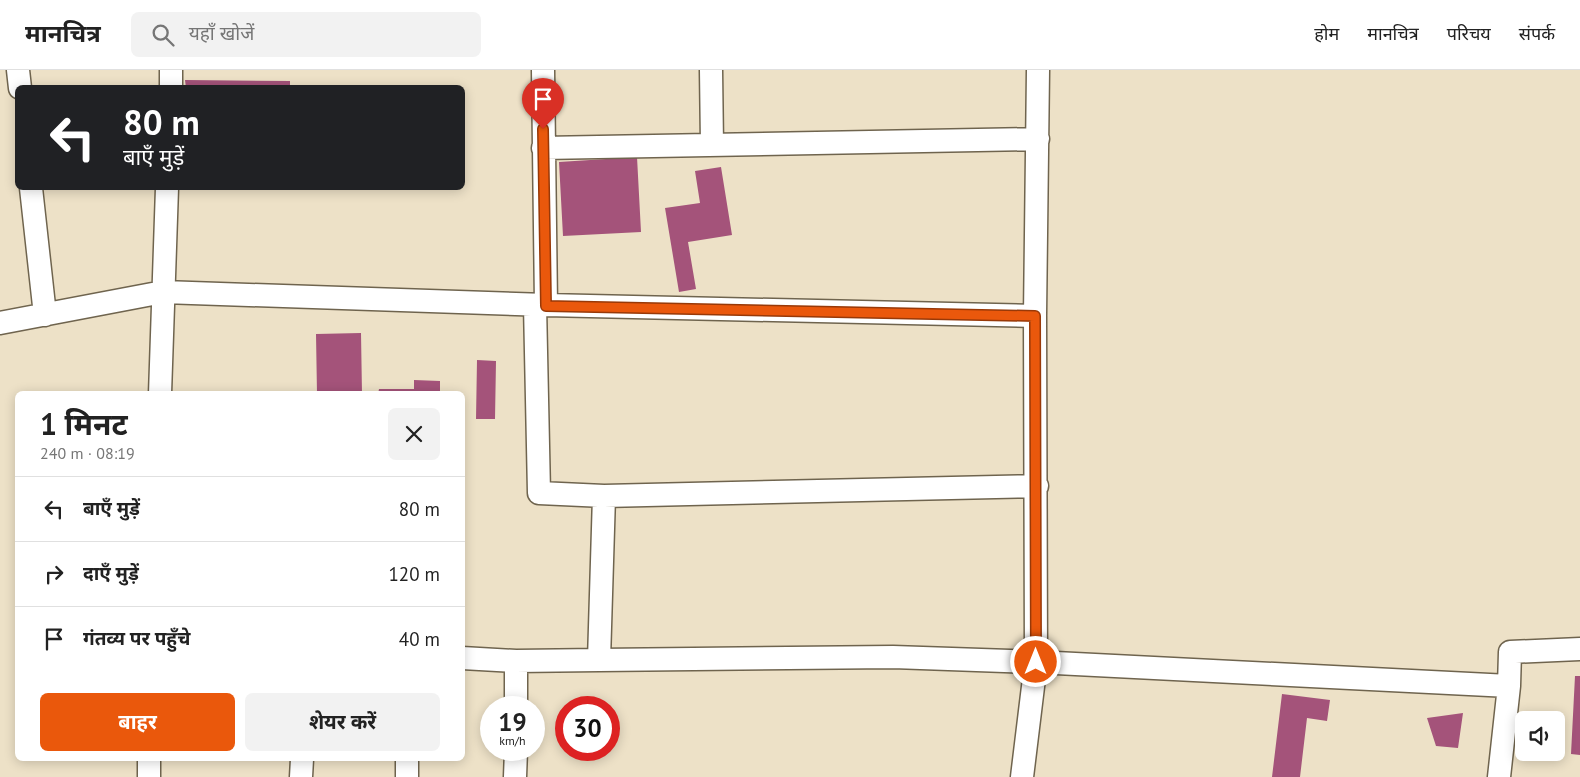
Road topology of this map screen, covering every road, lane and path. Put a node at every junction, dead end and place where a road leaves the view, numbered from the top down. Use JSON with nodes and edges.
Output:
{"nodes":[{"id":1,"x":18,"y":70,"type":"edge"},
{"id":2,"x":171,"y":70,"type":"edge"},
{"id":3,"x":543,"y":70,"type":"edge"},
{"id":4,"x":711,"y":70,"type":"edge"},
{"id":5,"x":1038,"y":70,"type":"edge"},
{"id":6,"x":20,"y":85,"type":"edge"},
{"id":7,"x":170,"y":85,"type":"edge"},
{"id":8,"x":1038,"y":139,"type":"junction"},
{"id":9,"x":712,"y":144,"type":"junction"},
{"id":10,"x":543,"y":148,"type":"junction"},
{"id":11,"x":31,"y":190,"type":"edge"},
{"id":12,"x":167,"y":190,"type":"edge"},
{"id":13,"x":163,"y":292,"type":"junction"},
{"id":14,"x":540,"y":305,"type":"junction"},
{"id":15,"x":46,"y":315,"type":"junction"},
{"id":16,"x":1035,"y":316,"type":"junction"},
{"id":17,"x":0,"y":323,"type":"edge"},
{"id":18,"x":160,"y":391,"type":"edge"},
{"id":19,"x":1037,"y":486,"type":"junction"},
{"id":20,"x":604,"y":496,"type":"junction"},
{"id":21,"x":1580,"y":649,"type":"edge"},
{"id":22,"x":465,"y":658,"type":"edge"},
{"id":23,"x":599,"y":660,"type":"junction"},
{"id":24,"x":516,"y":661,"type":"junction"},
{"id":25,"x":1036,"y":662,"type":"junction"},
{"id":26,"x":1509,"y":686,"type":"junction"},
{"id":27,"x":516,"y":696,"type":"edge"},
{"id":28,"x":149,"y":761,"type":"edge"},
{"id":29,"x":302,"y":761,"type":"edge"},
{"id":30,"x":407,"y":761,"type":"edge"},
{"id":31,"x":516,"y":761,"type":"edge"},
{"id":32,"x":149,"y":777,"type":"edge"},
{"id":33,"x":301,"y":777,"type":"edge"},
{"id":34,"x":407,"y":777,"type":"edge"},
{"id":35,"x":515,"y":777,"type":"edge"},
{"id":36,"x":1022,"y":777,"type":"edge"},
{"id":37,"x":1500,"y":777,"type":"edge"}],
"edges":[{"from":1,"to":6,"type":"street"},
{"from":2,"to":7,"type":"street"},
{"from":3,"to":10,"type":"street"},
{"from":4,"to":9,"type":"street"},
{"from":5,"to":8,"type":"street"},
{"from":8,"to":9,"type":"street"},
{"from":8,"to":16,"type":"street"},
{"from":9,"to":10,"type":"street"},
{"from":10,"to":14,"type":"street"},
{"from":11,"to":15,"type":"street"},
{"from":12,"to":13,"type":"street"},
{"from":13,"to":14,"type":"street"},
{"from":13,"to":15,"type":"street"},
{"from":13,"to":18,"type":"street"},
{"from":14,"to":16,"type":"street"},
{"from":14,"to":20,"type":"street"},
{"from":15,"to":17,"type":"street"},
{"from":16,"to":19,"type":"street"},
{"from":19,"to":20,"type":"street"},
{"from":19,"to":25,"type":"street"},
{"from":20,"to":23,"type":"street"},
{"from":21,"to":26,"type":"street"},
{"from":22,"to":24,"type":"street"},
{"from":23,"to":24,"type":"street"},
{"from":23,"to":25,"type":"street"},
{"from":24,"to":27,"type":"street"},
{"from":25,"to":26,"type":"street"},
{"from":25,"to":36,"type":"street"},
{"from":26,"to":37,"type":"street"},
{"from":28,"to":32,"type":"street"},
{"from":29,"to":33,"type":"street"},
{"from":30,"to":34,"type":"street"},
{"from":31,"to":35,"type":"street"}]}
